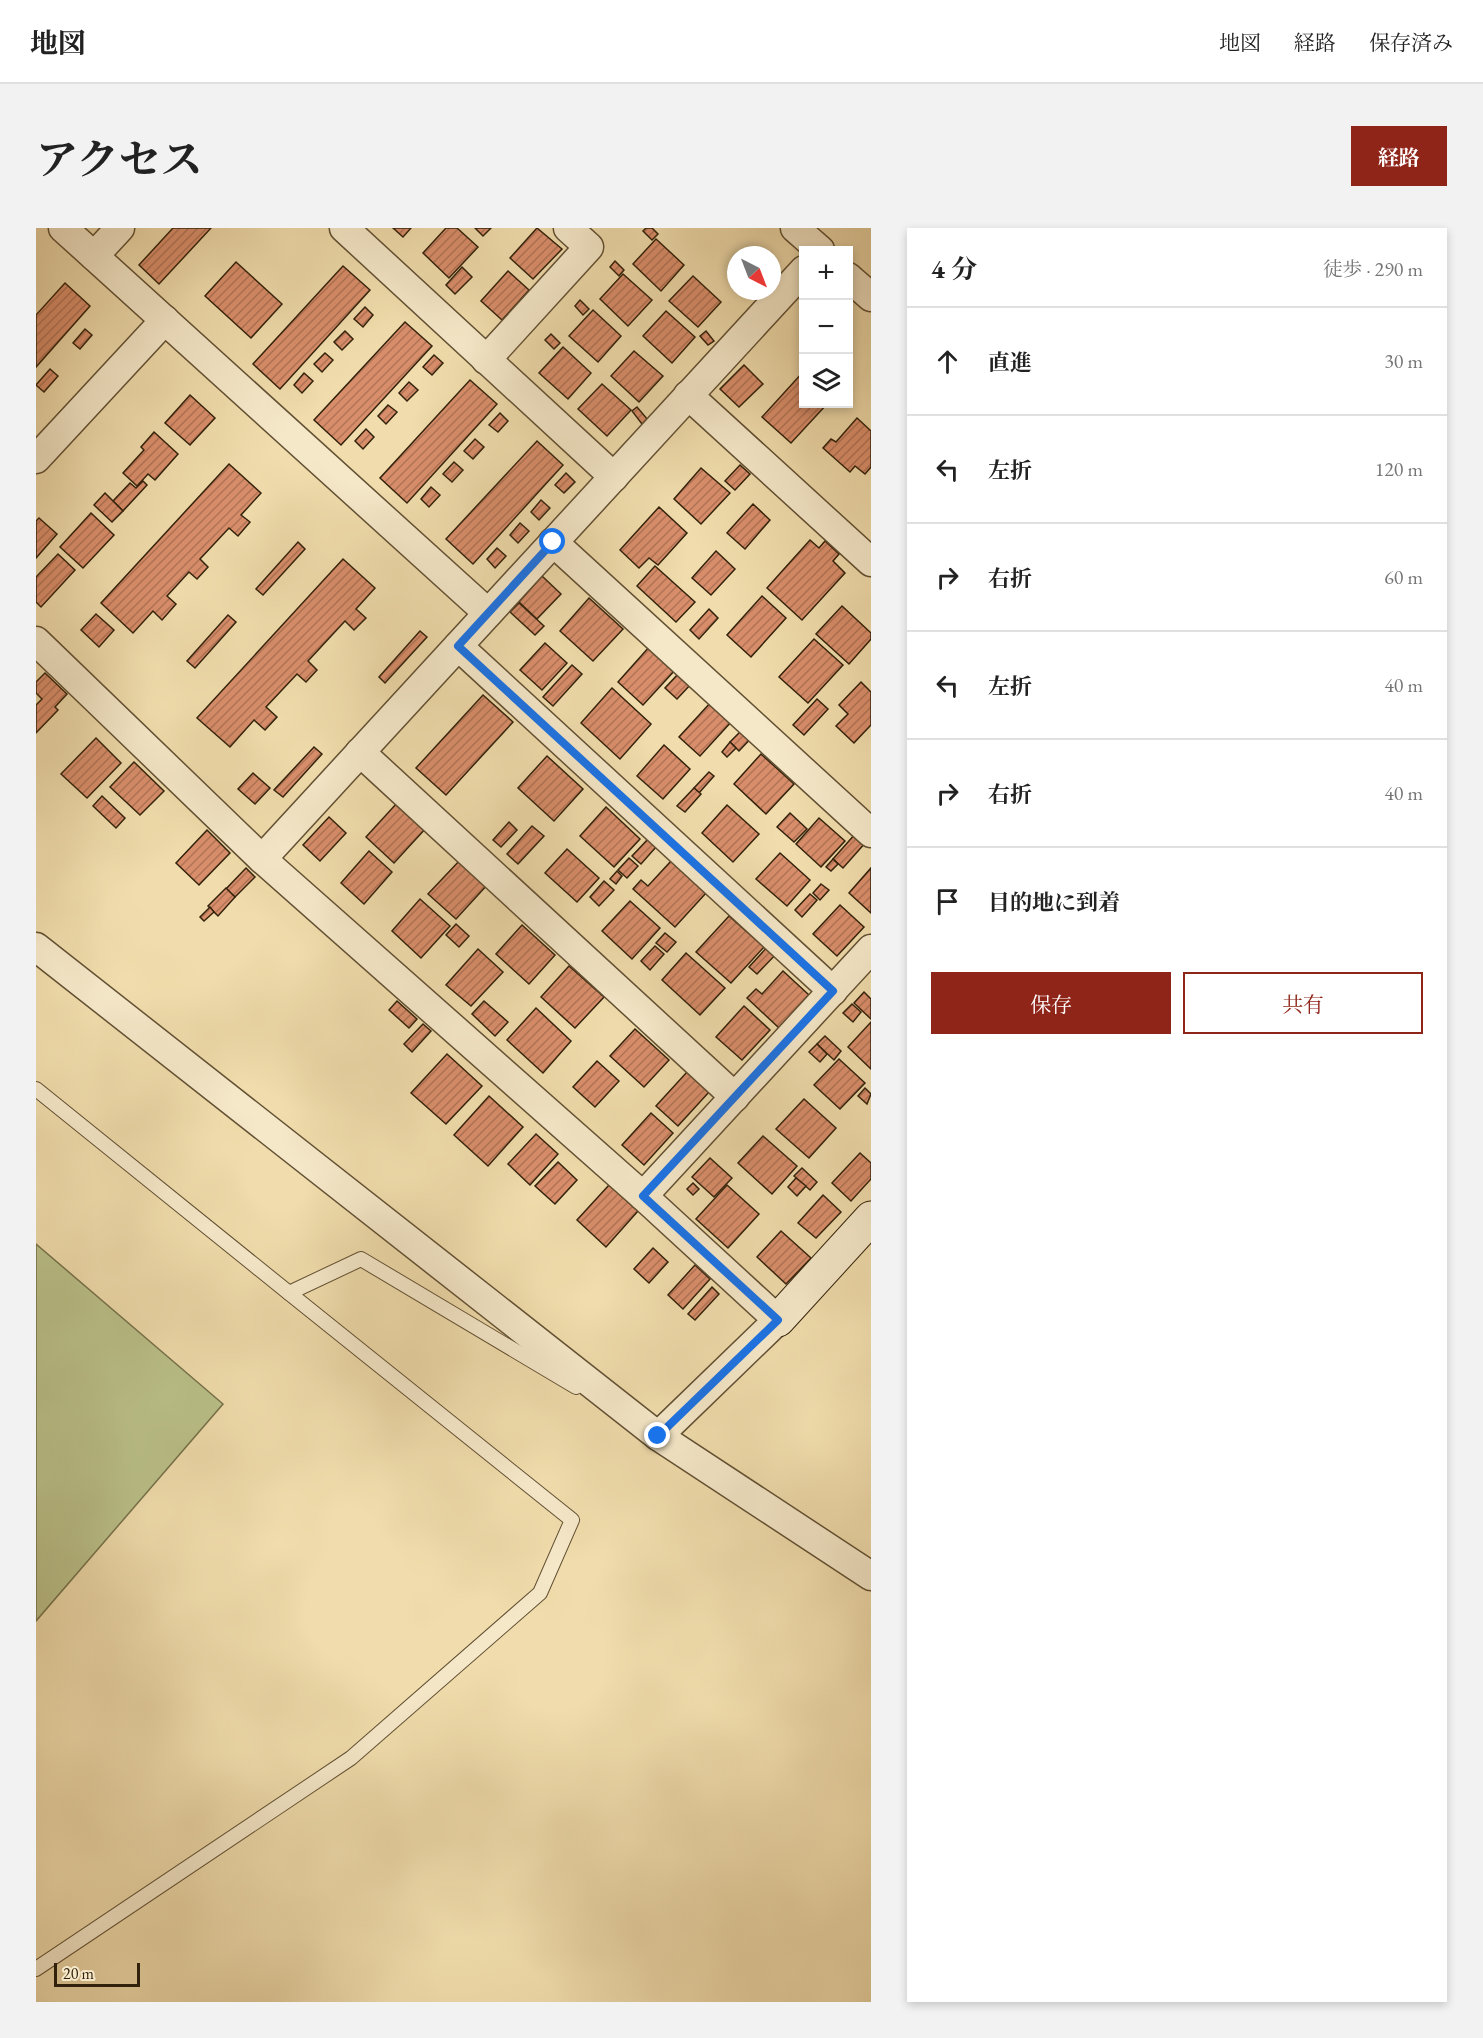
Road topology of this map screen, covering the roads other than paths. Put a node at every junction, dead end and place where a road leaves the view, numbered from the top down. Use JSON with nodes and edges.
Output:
{"nodes":[{"id":1,"x":63,"y":228,"type":"edge"},
{"id":2,"x":120,"y":228,"type":"edge"},
{"id":3,"x":344,"y":228,"type":"edge"},
{"id":4,"x":568,"y":228,"type":"edge"},
{"id":5,"x":795,"y":228,"type":"edge"},
{"id":6,"x":815,"y":246,"type":"edge"},
{"id":7,"x":94,"y":256,"type":"junction"},
{"id":8,"x":799,"y":275,"type":"edge"},
{"id":9,"x":853,"y":281,"type":"edge"},
{"id":10,"x":871,"y":297,"type":"edge"},
{"id":11,"x":165,"y":320,"type":"junction"},
{"id":12,"x":486,"y":360,"type":"junction"},
{"id":13,"x":688,"y":395,"type":"junction"},
{"id":14,"x":36,"y":459,"type":"edge"},
{"id":15,"x":614,"y":477,"type":"junction"},
{"id":16,"x":553,"y":542,"type":"junction"},
{"id":17,"x":871,"y":562,"type":"edge"},
{"id":18,"x":488,"y":613,"type":"junction"},
{"id":19,"x":36,"y":641,"type":"edge"},
{"id":20,"x":458,"y":646,"type":"junction"},
{"id":21,"x":360,"y":752,"type":"junction"},
{"id":22,"x":871,"y":833,"type":"edge"},
{"id":23,"x":262,"y":859,"type":"junction"},
{"id":24,"x":36,"y":947,"type":"edge"},
{"id":25,"x":871,"y":950,"type":"edge"},
{"id":26,"x":833,"y":991,"type":"junction"},
{"id":27,"x":36,"y":1089,"type":"edge"},
{"id":28,"x":735,"y":1096,"type":"junction"},
{"id":29,"x":643,"y":1196,"type":"junction"},
{"id":30,"x":871,"y":1218,"type":"edge"},
{"id":31,"x":289,"y":1293,"type":"junction"},
{"id":32,"x":778,"y":1320,"type":"junction"},
{"id":33,"x":658,"y":1436,"type":"junction"},
{"id":34,"x":871,"y":1576,"type":"edge"},
{"id":35,"x":36,"y":1969,"type":"edge"}],
"edges":[{"from":1,"to":7,"type":"street"},
{"from":2,"to":7,"type":"street"},
{"from":3,"to":12,"type":"street"},
{"from":4,"to":12,"type":"street"},
{"from":5,"to":6,"type":"street"},
{"from":7,"to":11,"type":"street"},
{"from":8,"to":13,"type":"street"},
{"from":9,"to":10,"type":"street"},
{"from":11,"to":14,"type":"street"},
{"from":11,"to":18,"type":"street"},
{"from":12,"to":15,"type":"street"},
{"from":13,"to":15,"type":"street"},
{"from":13,"to":17,"type":"street"},
{"from":15,"to":16,"type":"street"},
{"from":16,"to":18,"type":"street"},
{"from":16,"to":22,"type":"street"},
{"from":18,"to":20,"type":"street"},
{"from":19,"to":23,"type":"street"},
{"from":20,"to":21,"type":"street"},
{"from":20,"to":26,"type":"street"},
{"from":21,"to":23,"type":"street"},
{"from":21,"to":28,"type":"street"},
{"from":23,"to":29,"type":"street"},
{"from":24,"to":33,"type":"street"},
{"from":25,"to":26,"type":"street"},
{"from":26,"to":28,"type":"street"},
{"from":27,"to":31,"type":"lane"},
{"from":28,"to":29,"type":"street"},
{"from":29,"to":32,"type":"street"},
{"from":30,"to":32,"type":"street"},
{"from":31,"to":33,"type":"lane"},
{"from":31,"to":35,"type":"lane"},
{"from":32,"to":33,"type":"street"},
{"from":33,"to":34,"type":"street"}]}
